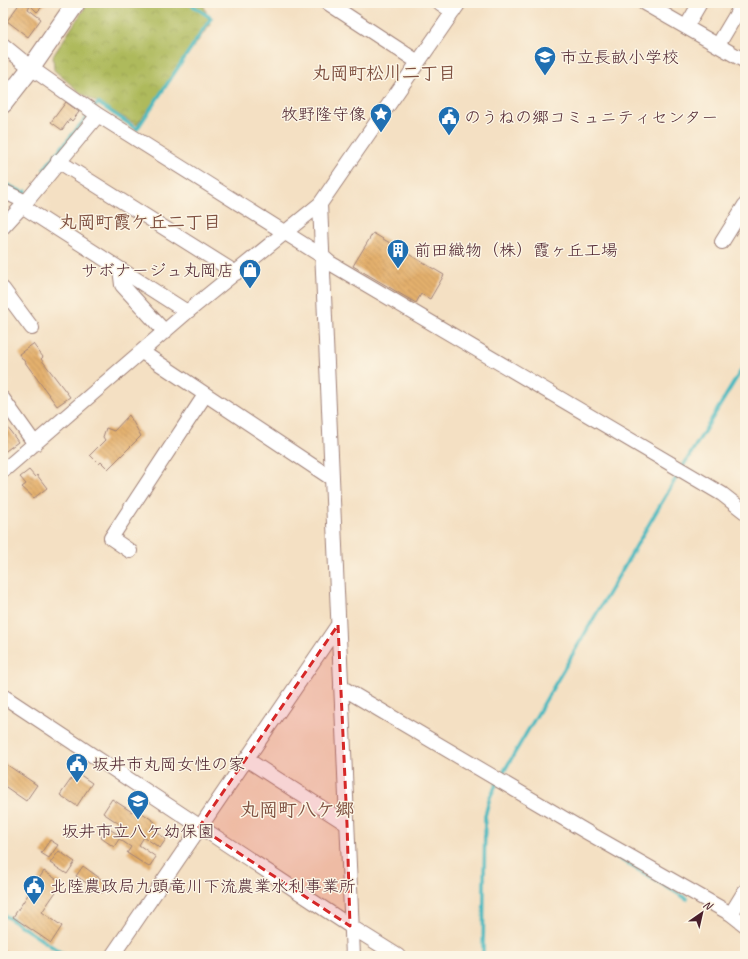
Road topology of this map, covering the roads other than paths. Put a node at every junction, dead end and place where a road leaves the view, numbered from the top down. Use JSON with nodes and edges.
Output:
{"nodes":[{"id":1,"x":76,"y":3,"type":"edge"},
{"id":2,"x":328,"y":3,"type":"edge"},
{"id":3,"x":440,"y":3,"type":"edge"},
{"id":4,"x":644,"y":3,"type":"edge"},
{"id":5,"x":700,"y":3,"type":"edge"},
{"id":6,"x":743,"y":3,"type":"edge"},
{"id":7,"x":456,"y":7,"type":"edge"},
{"id":8,"x":686,"y":27,"type":"junction"},
{"id":9,"x":3,"y":45,"type":"edge"},
{"id":10,"x":718,"y":46,"type":"junction"},
{"id":11,"x":745,"y":61,"type":"edge"},
{"id":12,"x":418,"y":62,"type":"junction"},
{"id":13,"x":31,"y":68,"type":"junction"},
{"id":14,"x":3,"y":104,"type":"edge"},
{"id":15,"x":98,"y":116,"type":"junction"},
{"id":16,"x":58,"y":161,"type":"junction"},
{"id":17,"x":3,"y":191,"type":"edge"},
{"id":18,"x":24,"y":204,"type":"junction"},
{"id":19,"x":320,"y":204,"type":"junction"},
{"id":20,"x":745,"y":205,"type":"edge"},
{"id":21,"x":3,"y":227,"type":"edge"},
{"id":22,"x":284,"y":233,"type":"junction"},
{"id":23,"x":722,"y":242,"type":"dead end"},
{"id":24,"x":322,"y":256,"type":"junction"},
{"id":25,"x":120,"y":269,"type":"junction"},
{"id":26,"x":236,"y":272,"type":"junction"},
{"id":27,"x":3,"y":289,"type":"edge"},
{"id":28,"x":187,"y":312,"type":"junction"},
{"id":29,"x":32,"y":328,"type":"dead end"},
{"id":30,"x":165,"y":332,"type":"junction"},
{"id":31,"x":142,"y":352,"type":"junction"},
{"id":32,"x":206,"y":395,"type":"junction"},
{"id":33,"x":3,"y":399,"type":"edge"},
{"id":34,"x":35,"y":444,"type":"junction"},
{"id":35,"x":3,"y":471,"type":"edge"},
{"id":36,"x":331,"y":478,"type":"junction"},
{"id":37,"x":745,"y":512,"type":"edge"},
{"id":38,"x":130,"y":551,"type":"dead end"},
{"id":39,"x":338,"y":625,"type":"junction"},
{"id":40,"x":341,"y":688,"type":"junction"},
{"id":41,"x":3,"y":696,"type":"edge"},
{"id":42,"x":246,"y":758,"type":"junction"},
{"id":43,"x":347,"y":824,"type":"junction"},
{"id":44,"x":199,"y":827,"type":"junction"},
{"id":45,"x":745,"y":891,"type":"edge"},
{"id":46,"x":731,"y":914,"type":"junction"},
{"id":47,"x":745,"y":925,"type":"edge"},
{"id":48,"x":350,"y":926,"type":"junction"},
{"id":49,"x":112,"y":956,"type":"edge"},
{"id":50,"x":352,"y":956,"type":"edge"},
{"id":51,"x":398,"y":956,"type":"edge"}],
"edges":[{"from":1,"to":13,"type":"main road"},
{"from":2,"to":12,"type":"street"},
{"from":3,"to":7,"type":"street"},
{"from":4,"to":8,"type":"street"},
{"from":5,"to":8,"type":"street"},
{"from":6,"to":10,"type":"street"},
{"from":7,"to":12,"type":"street"},
{"from":8,"to":10,"type":"street"},
{"from":9,"to":13,"type":"street"},
{"from":10,"to":11,"type":"street"},
{"from":12,"to":19,"type":"street"},
{"from":13,"to":14,"type":"main road"},
{"from":13,"to":15,"type":"street"},
{"from":15,"to":16,"type":"street"},
{"from":15,"to":22,"type":"street"},
{"from":16,"to":18,"type":"street"},
{"from":16,"to":26,"type":"street"},
{"from":17,"to":18,"type":"street"},
{"from":18,"to":21,"type":"street"},
{"from":18,"to":25,"type":"street"},
{"from":19,"to":22,"type":"street"},
{"from":19,"to":24,"type":"street"},
{"from":20,"to":23,"type":"street"},
{"from":22,"to":24,"type":"street"},
{"from":22,"to":26,"type":"street"},
{"from":24,"to":36,"type":"street"},
{"from":24,"to":37,"type":"street"},
{"from":25,"to":28,"type":"street"},
{"from":25,"to":30,"type":"street"},
{"from":26,"to":28,"type":"street"},
{"from":27,"to":29,"type":"street"},
{"from":28,"to":30,"type":"street"},
{"from":30,"to":31,"type":"street"},
{"from":31,"to":32,"type":"street"},
{"from":31,"to":34,"type":"street"},
{"from":32,"to":36,"type":"street"},
{"from":32,"to":38,"type":"street"},
{"from":33,"to":34,"type":"street"},
{"from":34,"to":35,"type":"street"},
{"from":36,"to":39,"type":"street"},
{"from":39,"to":40,"type":"street"},
{"from":39,"to":42,"type":"street"},
{"from":40,"to":43,"type":"street"},
{"from":40,"to":46,"type":"street"},
{"from":41,"to":44,"type":"street"},
{"from":42,"to":43,"type":"street"},
{"from":42,"to":44,"type":"street"},
{"from":43,"to":48,"type":"street"},
{"from":44,"to":48,"type":"street"},
{"from":44,"to":49,"type":"street"},
{"from":45,"to":46,"type":"street"},
{"from":46,"to":47,"type":"street"},
{"from":48,"to":50,"type":"street"},
{"from":48,"to":51,"type":"street"}]}
